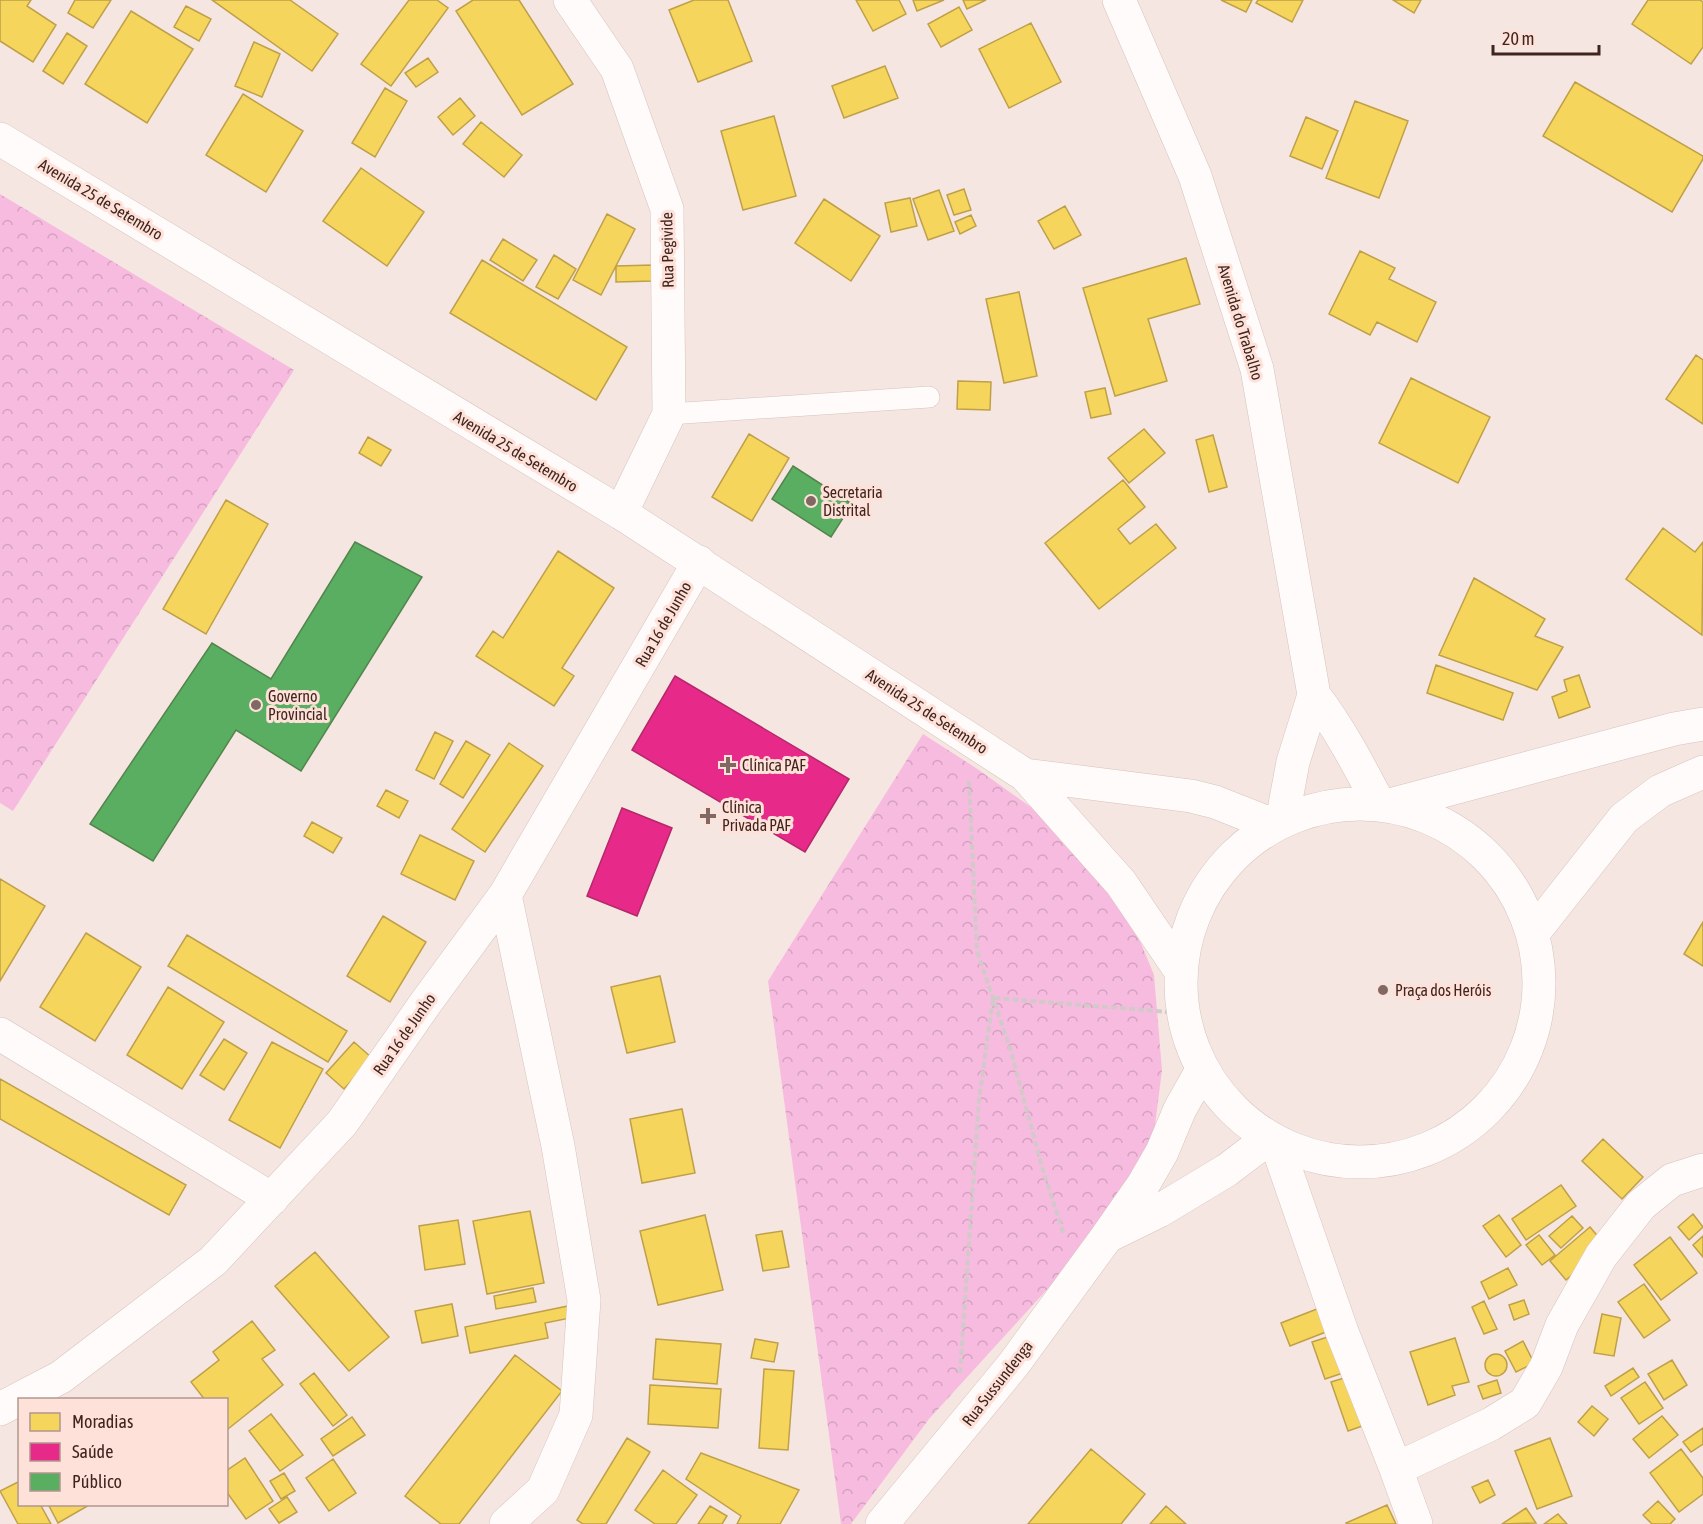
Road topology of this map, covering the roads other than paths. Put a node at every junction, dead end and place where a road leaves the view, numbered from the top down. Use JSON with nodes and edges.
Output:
{"nodes":[{"id":1,"x":570,"y":0,"type":"edge"},
{"id":2,"x":1119,"y":0,"type":"edge"},
{"id":3,"x":0,"y":139,"type":"edge"},
{"id":4,"x":929,"y":397,"type":"dead end"},
{"id":5,"x":669,"y":414,"type":"junction"},
{"id":6,"x":621,"y":513,"type":"junction"},
{"id":7,"x":699,"y":562,"type":"junction"},
{"id":8,"x":1314,"y":695,"type":"junction"},
{"id":9,"x":1703,"y":724,"type":"edge"},
{"id":10,"x":1703,"y":772,"type":"edge"},
{"id":11,"x":1025,"y":775,"type":"junction"},
{"id":12,"x":1384,"y":805,"type":"junction"},
{"id":13,"x":1278,"y":823,"type":"junction"},
{"id":14,"x":506,"y":896,"type":"junction"},
{"id":15,"x":1534,"y":932,"type":"junction"},
{"id":16,"x":1180,"y":970,"type":"junction"},
{"id":17,"x":0,"y":1034,"type":"edge"},
{"id":18,"x":1202,"y":1070,"type":"junction"},
{"id":19,"x":1272,"y":1140,"type":"junction"},
{"id":20,"x":1703,"y":1170,"type":"edge"},
{"id":21,"x":272,"y":1199,"type":"junction"},
{"id":22,"x":1106,"y":1238,"type":"junction"},
{"id":23,"x":21,"y":1398,"type":"edge"},
{"id":24,"x":18,"y":1400,"type":"edge"},
{"id":25,"x":0,"y":1409,"type":"edge"},
{"id":26,"x":1396,"y":1470,"type":"junction"},
{"id":27,"x":506,"y":1524,"type":"edge"},
{"id":28,"x":882,"y":1524,"type":"edge"},
{"id":29,"x":1416,"y":1524,"type":"edge"}],
"edges":[{"from":1,"to":5,"type":"street","name":"Rua Pegivide"},
{"from":2,"to":8,"type":"street","name":"Avenida do Trabalho"},
{"from":3,"to":6,"type":"street","name":"Avenida 25 de Setembro"},
{"from":4,"to":5,"type":"lane"},
{"from":5,"to":6,"type":"street","name":"Rua Pegivide"},
{"from":6,"to":7,"type":"street","name":"Avenida 25 de Setembro"},
{"from":7,"to":11,"type":"street","name":"Avenida 25 de Setembro"},
{"from":7,"to":14,"type":"street","name":"Rua 16 de Junho"},
{"from":8,"to":12,"type":"street","name":"Avenida do Trabalho"},
{"from":8,"to":13,"type":"street","name":"Avenida do Trabalho"},
{"from":9,"to":12,"type":"street"},
{"from":10,"to":15,"type":"street"},
{"from":11,"to":13,"type":"street","name":"Avenida 25 de Setembro"},
{"from":11,"to":16,"type":"street","name":"Avenida 25 de Setembro"},
{"from":12,"to":13,"type":"street"},
{"from":12,"to":15,"type":"street"},
{"from":13,"to":16,"type":"street"},
{"from":14,"to":21,"type":"street","name":"Rua 16 de Junho"},
{"from":14,"to":27,"type":"street"},
{"from":15,"to":19,"type":"street"},
{"from":16,"to":18,"type":"street"},
{"from":17,"to":21,"type":"street"},
{"from":18,"to":19,"type":"street"},
{"from":18,"to":22,"type":"street","name":"Rua Sussundenga"},
{"from":19,"to":22,"type":"street","name":"Rua Sussundenga"},
{"from":19,"to":26,"type":"street"},
{"from":20,"to":26,"type":"street"},
{"from":21,"to":23,"type":"street","name":"Rua 16 de Junho"},
{"from":22,"to":28,"type":"street","name":"Rua Sussundenga"},
{"from":24,"to":25,"type":"street","name":"Rua 16 de Junho"},
{"from":26,"to":29,"type":"street"}]}
